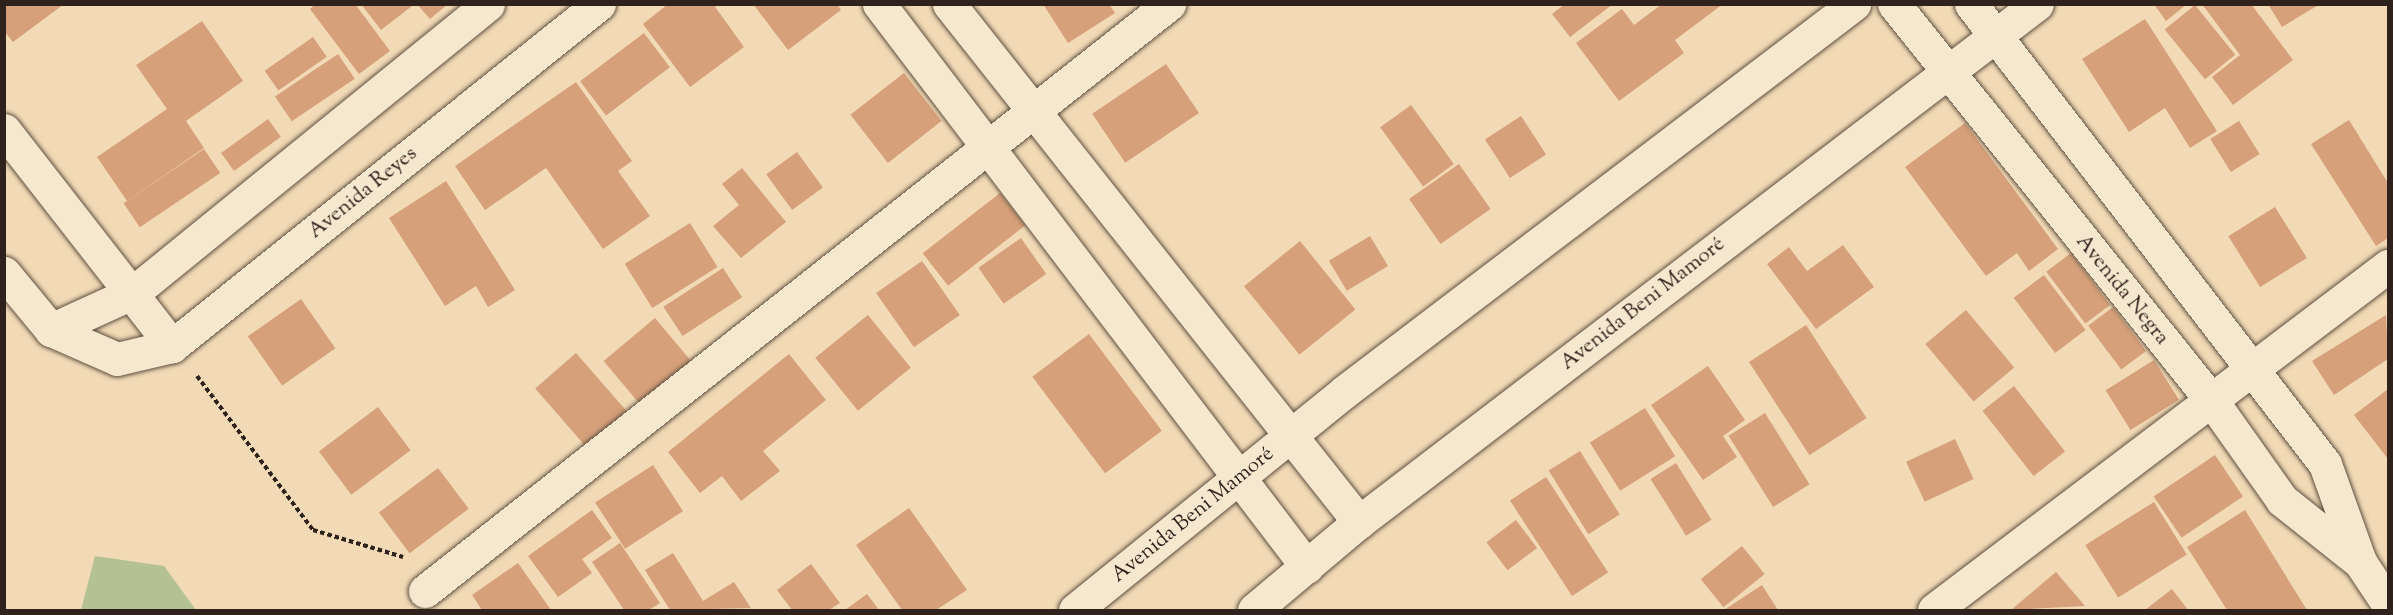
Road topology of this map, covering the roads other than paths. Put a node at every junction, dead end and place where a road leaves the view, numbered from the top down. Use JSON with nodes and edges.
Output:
{"nodes":[{"id":1,"x":488,"y":4,"type":"edge"},
{"id":2,"x":599,"y":4,"type":"edge"},
{"id":3,"x":879,"y":4,"type":"edge"},
{"id":4,"x":949,"y":4,"type":"edge"},
{"id":5,"x":1169,"y":4,"type":"edge"},
{"id":6,"x":1854,"y":4,"type":"edge"},
{"id":7,"x":1894,"y":4,"type":"edge"},
{"id":8,"x":1971,"y":4,"type":"edge"},
{"id":9,"x":2037,"y":4,"type":"edge"},
{"id":10,"x":1996,"y":37,"type":"junction"},
{"id":11,"x":1947,"y":73,"type":"junction"},
{"id":12,"x":1032,"y":109,"type":"junction"},
{"id":13,"x":4,"y":130,"type":"edge"},
{"id":14,"x":987,"y":144,"type":"junction"},
{"id":15,"x":2388,"y":266,"type":"edge"},
{"id":16,"x":4,"y":273,"type":"edge"},
{"id":17,"x":134,"y":292,"type":"junction"},
{"id":18,"x":51,"y":330,"type":"junction"},
{"id":19,"x":172,"y":346,"type":"junction"},
{"id":20,"x":2252,"y":370,"type":"junction"},
{"id":21,"x":2212,"y":401,"type":"junction"},
{"id":22,"x":1289,"y":435,"type":"junction"},
{"id":23,"x":1240,"y":477,"type":"junction"},
{"id":24,"x":1359,"y":522,"type":"junction"},
{"id":25,"x":2360,"y":562,"type":"junction"},
{"id":26,"x":1306,"y":567,"type":"junction"},
{"id":27,"x":425,"y":591,"type":"dead end"},
{"id":28,"x":2388,"y":604,"type":"edge"},
{"id":29,"x":1075,"y":610,"type":"edge"},
{"id":30,"x":1254,"y":610,"type":"edge"},
{"id":31,"x":1935,"y":610,"type":"edge"}],
"edges":[{"from":1,"to":17,"type":"street"},
{"from":2,"to":19,"type":"street","name":"Avenida Reyes"},
{"from":3,"to":14,"type":"street"},
{"from":4,"to":12,"type":"street"},
{"from":5,"to":12,"type":"street"},
{"from":6,"to":22,"type":"street","name":"Avenida Beni Mamoré"},
{"from":7,"to":11,"type":"street","name":"Avenida Negra"},
{"from":8,"to":10,"type":"street","name":"Avenida Negra"},
{"from":9,"to":10,"type":"street","name":"Avenida Beni Mamoré"},
{"from":10,"to":11,"type":"street","name":"Avenida Beni Mamoré"},
{"from":10,"to":20,"type":"street","name":"Avenida Negra"},
{"from":11,"to":21,"type":"street","name":"Avenida Negra"},
{"from":11,"to":24,"type":"street","name":"Avenida Beni Mamoré"},
{"from":12,"to":14,"type":"street"},
{"from":12,"to":22,"type":"street"},
{"from":13,"to":17,"type":"street"},
{"from":14,"to":23,"type":"street"},
{"from":14,"to":27,"type":"street"},
{"from":15,"to":20,"type":"street"},
{"from":16,"to":18,"type":"street"},
{"from":17,"to":18,"type":"street"},
{"from":17,"to":19,"type":"street"},
{"from":18,"to":19,"type":"street","name":"Avenida Reyes"},
{"from":20,"to":21,"type":"street"},
{"from":20,"to":25,"type":"street","name":"Avenida Negra"},
{"from":21,"to":25,"type":"street","name":"Avenida Negra"},
{"from":21,"to":31,"type":"street"},
{"from":22,"to":23,"type":"street","name":"Avenida Beni Mamoré"},
{"from":22,"to":24,"type":"street"},
{"from":23,"to":26,"type":"street"},
{"from":23,"to":29,"type":"street","name":"Avenida Beni Mamoré"},
{"from":24,"to":26,"type":"street","name":"Avenida Beni Mamoré"},
{"from":25,"to":28,"type":"street","name":"Avenida Negra"},
{"from":26,"to":30,"type":"street","name":"Avenida Beni Mamoré"}]}
